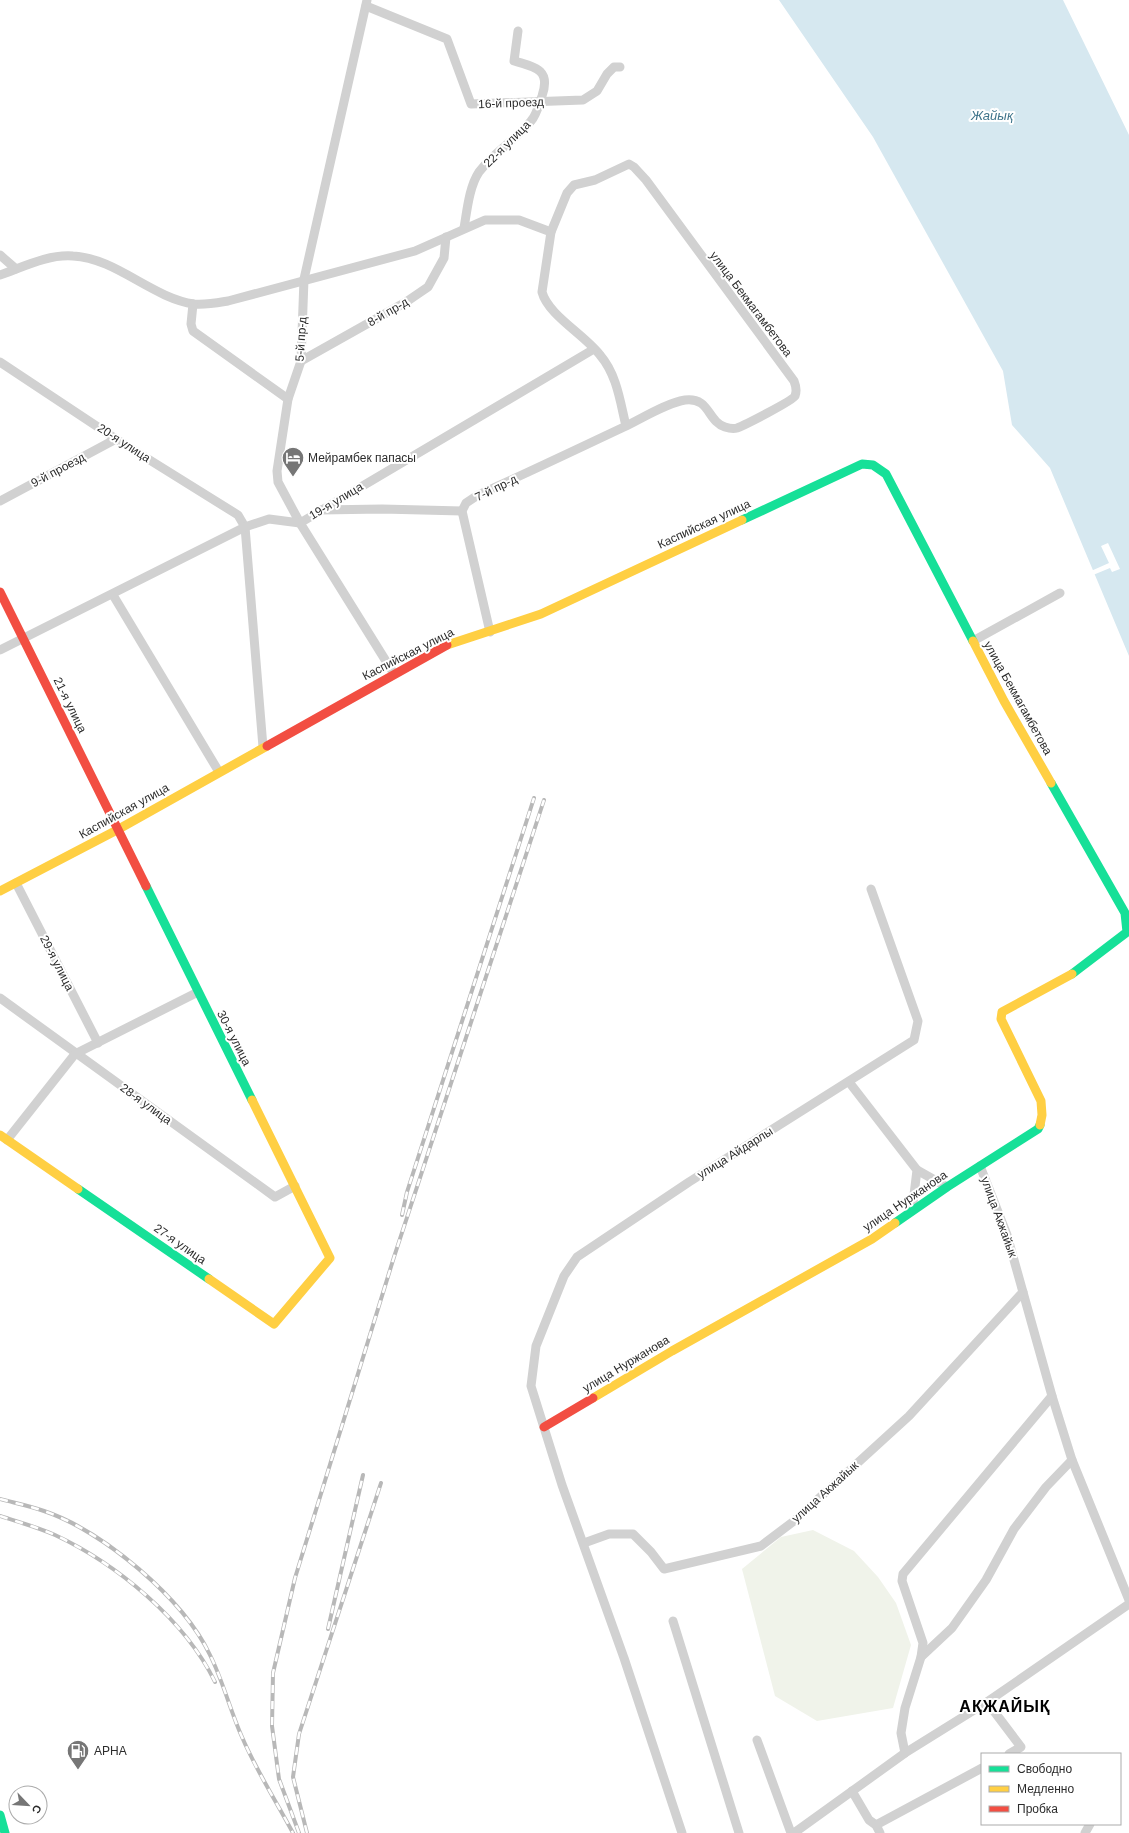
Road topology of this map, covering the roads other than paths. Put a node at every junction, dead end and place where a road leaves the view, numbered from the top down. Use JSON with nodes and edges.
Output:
{"nodes":[{"id":1,"x":367,"y":3,"type":"edge"},
{"id":2,"x":518,"y":31,"type":"dead end"},
{"id":3,"x":620,"y":67,"type":"dead end"},
{"id":4,"x":540,"y":101,"type":"junction"},
{"id":5,"x":464,"y":228,"type":"junction"},
{"id":6,"x":551,"y":232,"type":"junction"},
{"id":7,"x":446,"y":237,"type":"junction"},
{"id":8,"x":0,"y":255,"type":"edge"},
{"id":9,"x":16,"y":270,"type":"junction"},
{"id":10,"x":0,"y":275,"type":"edge"},
{"id":11,"x":304,"y":279,"type":"junction"},
{"id":12,"x":193,"y":304,"type":"junction"},
{"id":13,"x":594,"y":349,"type":"junction"},
{"id":14,"x":301,"y":361,"type":"junction"},
{"id":15,"x":0,"y":362,"type":"edge"},
{"id":16,"x":288,"y":399,"type":"junction"},
{"id":17,"x":626,"y":426,"type":"junction"},
{"id":18,"x":116,"y":439,"type":"junction"},
{"id":19,"x":886,"y":474,"type":"joint"},
{"id":20,"x":0,"y":500,"type":"edge"},
{"id":21,"x":319,"y":510,"type":"junction"},
{"id":22,"x":462,"y":511,"type":"junction"},
{"id":23,"x":300,"y":523,"type":"junction"},
{"id":24,"x":245,"y":527,"type":"junction"},
{"id":25,"x":0,"y":592,"type":"edge"},
{"id":26,"x":1060,"y":593,"type":"dead end"},
{"id":27,"x":113,"y":595,"type":"junction"},
{"id":28,"x":490,"y":632,"type":"junction"},
{"id":29,"x":23,"y":638,"type":"junction"},
{"id":30,"x":973,"y":641,"type":"junction"},
{"id":31,"x":0,"y":650,"type":"edge"},
{"id":32,"x":394,"y":674,"type":"junction"},
{"id":33,"x":263,"y":747,"type":"junction"},
{"id":34,"x":219,"y":772,"type":"junction"},
{"id":35,"x":117,"y":830,"type":"junction"},
{"id":36,"x":16,"y":883,"type":"junction"},
{"id":37,"x":871,"y":889,"type":"dead end"},
{"id":38,"x":0,"y":891,"type":"edge"},
{"id":39,"x":1127,"y":932,"type":"joint"},
{"id":40,"x":198,"y":992,"type":"junction"},
{"id":41,"x":0,"y":998,"type":"edge"},
{"id":42,"x":98,"y":1043,"type":"junction"},
{"id":43,"x":76,"y":1054,"type":"junction"},
{"id":44,"x":849,"y":1082,"type":"junction"},
{"id":45,"x":4,"y":1138,"type":"edge"},
{"id":46,"x":980,"y":1166,"type":"junction"},
{"id":47,"x":917,"y":1170,"type":"junction"},
{"id":48,"x":295,"y":1186,"type":"junction"},
{"id":49,"x":947,"y":1187,"type":"junction"},
{"id":50,"x":912,"y":1211,"type":"junction"},
{"id":51,"x":330,"y":1258,"type":"joint"},
{"id":52,"x":1023,"y":1292,"type":"junction"},
{"id":53,"x":1052,"y":1396,"type":"junction"},
{"id":54,"x":544,"y":1427,"type":"junction"},
{"id":55,"x":1072,"y":1460,"type":"junction"},
{"id":56,"x":584,"y":1543,"type":"junction"},
{"id":57,"x":1129,"y":1600,"type":"edge"},
{"id":58,"x":1129,"y":1604,"type":"edge"},
{"id":59,"x":673,"y":1621,"type":"dead end"},
{"id":60,"x":922,"y":1657,"type":"junction"},
{"id":61,"x":987,"y":1702,"type":"junction"},
{"id":62,"x":757,"y":1740,"type":"dead end"},
{"id":63,"x":1024,"y":1751,"type":"edge"},
{"id":64,"x":905,"y":1753,"type":"junction"},
{"id":65,"x":1014,"y":1753,"type":"edge"},
{"id":66,"x":981,"y":1769,"type":"edge"},
{"id":67,"x":852,"y":1791,"type":"junction"},
{"id":68,"x":0,"y":1815,"type":"edge"},
{"id":69,"x":878,"y":1829,"type":"edge"},
{"id":70,"x":5,"y":1833,"type":"edge"},
{"id":71,"x":682,"y":1833,"type":"edge"},
{"id":72,"x":739,"y":1833,"type":"edge"},
{"id":73,"x":791,"y":1833,"type":"edge"},
{"id":74,"x":794,"y":1833,"type":"edge"}],
"edges":[{"from":1,"to":4,"type":"street","name":"16-й проезд"},
{"from":1,"to":11,"type":"street","name":"5-й пр-д"},
{"from":2,"to":4,"type":"street","name":"22-я улица"},
{"from":3,"to":4,"type":"street","name":"16-й проезд"},
{"from":4,"to":5,"type":"street","name":"22-я улица"},
{"from":5,"to":6,"type":"street"},
{"from":5,"to":7,"type":"street"},
{"from":6,"to":13,"type":"street"},
{"from":6,"to":17,"type":"street","name":"улица Бекмагамбетова"},
{"from":7,"to":11,"type":"street"},
{"from":7,"to":14,"type":"street","name":"8-й пр-д"},
{"from":8,"to":9,"type":"street"},
{"from":9,"to":10,"type":"street"},
{"from":9,"to":12,"type":"street"},
{"from":11,"to":12,"type":"street"},
{"from":11,"to":14,"type":"street","name":"5-й пр-д"},
{"from":12,"to":16,"type":"street"},
{"from":13,"to":17,"type":"street"},
{"from":13,"to":21,"type":"street","name":"19-я улица"},
{"from":14,"to":16,"type":"street","name":"5-й пр-д"},
{"from":15,"to":18,"type":"street","name":"20-я улица"},
{"from":16,"to":23,"type":"street","name":"5-й пр-д"},
{"from":17,"to":22,"type":"street","name":"7-й пр-д"},
{"from":18,"to":20,"type":"street","name":"9-й проезд"},
{"from":18,"to":24,"type":"street","name":"20-я улица"},
{"from":19,"to":28,"type":"street","name":"Каспийская улица"},
{"from":19,"to":30,"type":"street","name":"улица Бекмагамбетова"},
{"from":21,"to":22,"type":"street"},
{"from":21,"to":23,"type":"street","name":"19-я улица"},
{"from":22,"to":28,"type":"street"},
{"from":23,"to":24,"type":"street","name":"19-я улица"},
{"from":23,"to":32,"type":"street","name":"5-й пр-д"},
{"from":24,"to":27,"type":"street","name":"19-я улица"},
{"from":24,"to":33,"type":"street"},
{"from":25,"to":29,"type":"street","name":"21-я улица"},
{"from":26,"to":30,"type":"street"},
{"from":27,"to":29,"type":"street","name":"19-я улица"},
{"from":27,"to":34,"type":"street"},
{"from":28,"to":32,"type":"street","name":"Каспийская улица"},
{"from":29,"to":31,"type":"street","name":"19-я улица"},
{"from":29,"to":35,"type":"street","name":"21-я улица"},
{"from":30,"to":39,"type":"street","name":"улица Бекмагамбетова"},
{"from":32,"to":33,"type":"street","name":"Каспийская улица"},
{"from":33,"to":34,"type":"street","name":"Каспийская улица"},
{"from":34,"to":35,"type":"street","name":"Каспийская улица"},
{"from":35,"to":36,"type":"street","name":"Каспийская улица"},
{"from":35,"to":40,"type":"street","name":"30-я улица"},
{"from":36,"to":38,"type":"street","name":"Каспийская улица"},
{"from":36,"to":42,"type":"street","name":"29-я улица"},
{"from":37,"to":44,"type":"street","name":"улица Айдарлы"},
{"from":39,"to":46,"type":"street","name":"улица Нуржанова"},
{"from":40,"to":42,"type":"street"},
{"from":40,"to":48,"type":"street","name":"30-я улица"},
{"from":41,"to":43,"type":"street","name":"28-я улица"},
{"from":42,"to":43,"type":"street"},
{"from":43,"to":45,"type":"street"},
{"from":43,"to":48,"type":"street","name":"28-я улица"},
{"from":44,"to":47,"type":"street"},
{"from":44,"to":54,"type":"street","name":"улица Айдарлы"},
{"from":45,"to":51,"type":"street","name":"27-я улица"},
{"from":46,"to":49,"type":"street","name":"улица Нуржанова"},
{"from":46,"to":52,"type":"street","name":"улица Акжайык"},
{"from":47,"to":49,"type":"street"},
{"from":47,"to":50,"type":"street"},
{"from":48,"to":51,"type":"street","name":"30-я улица"},
{"from":49,"to":50,"type":"street","name":"улица Нуржанова"},
{"from":50,"to":54,"type":"street","name":"улица Нуржанова"},
{"from":52,"to":53,"type":"street","name":"улица Акжайык"},
{"from":52,"to":56,"type":"street","name":"улица Акжайык"},
{"from":53,"to":55,"type":"street","name":"улица Акжайык"},
{"from":53,"to":60,"type":"street"},
{"from":54,"to":56,"type":"street","name":"улица Айдарлы"},
{"from":55,"to":57,"type":"street","name":"улица Акжайык"},
{"from":55,"to":60,"type":"street"},
{"from":56,"to":71,"type":"street","name":"улица Айдарлы"},
{"from":58,"to":61,"type":"street"},
{"from":59,"to":72,"type":"street"},
{"from":60,"to":64,"type":"street"},
{"from":61,"to":63,"type":"street"},
{"from":61,"to":64,"type":"street"},
{"from":62,"to":73,"type":"street"},
{"from":63,"to":65,"type":"street"},
{"from":64,"to":67,"type":"street"},
{"from":66,"to":69,"type":"street"},
{"from":67,"to":69,"type":"street"},
{"from":67,"to":74,"type":"street"},
{"from":68,"to":70,"type":"street"}]}
